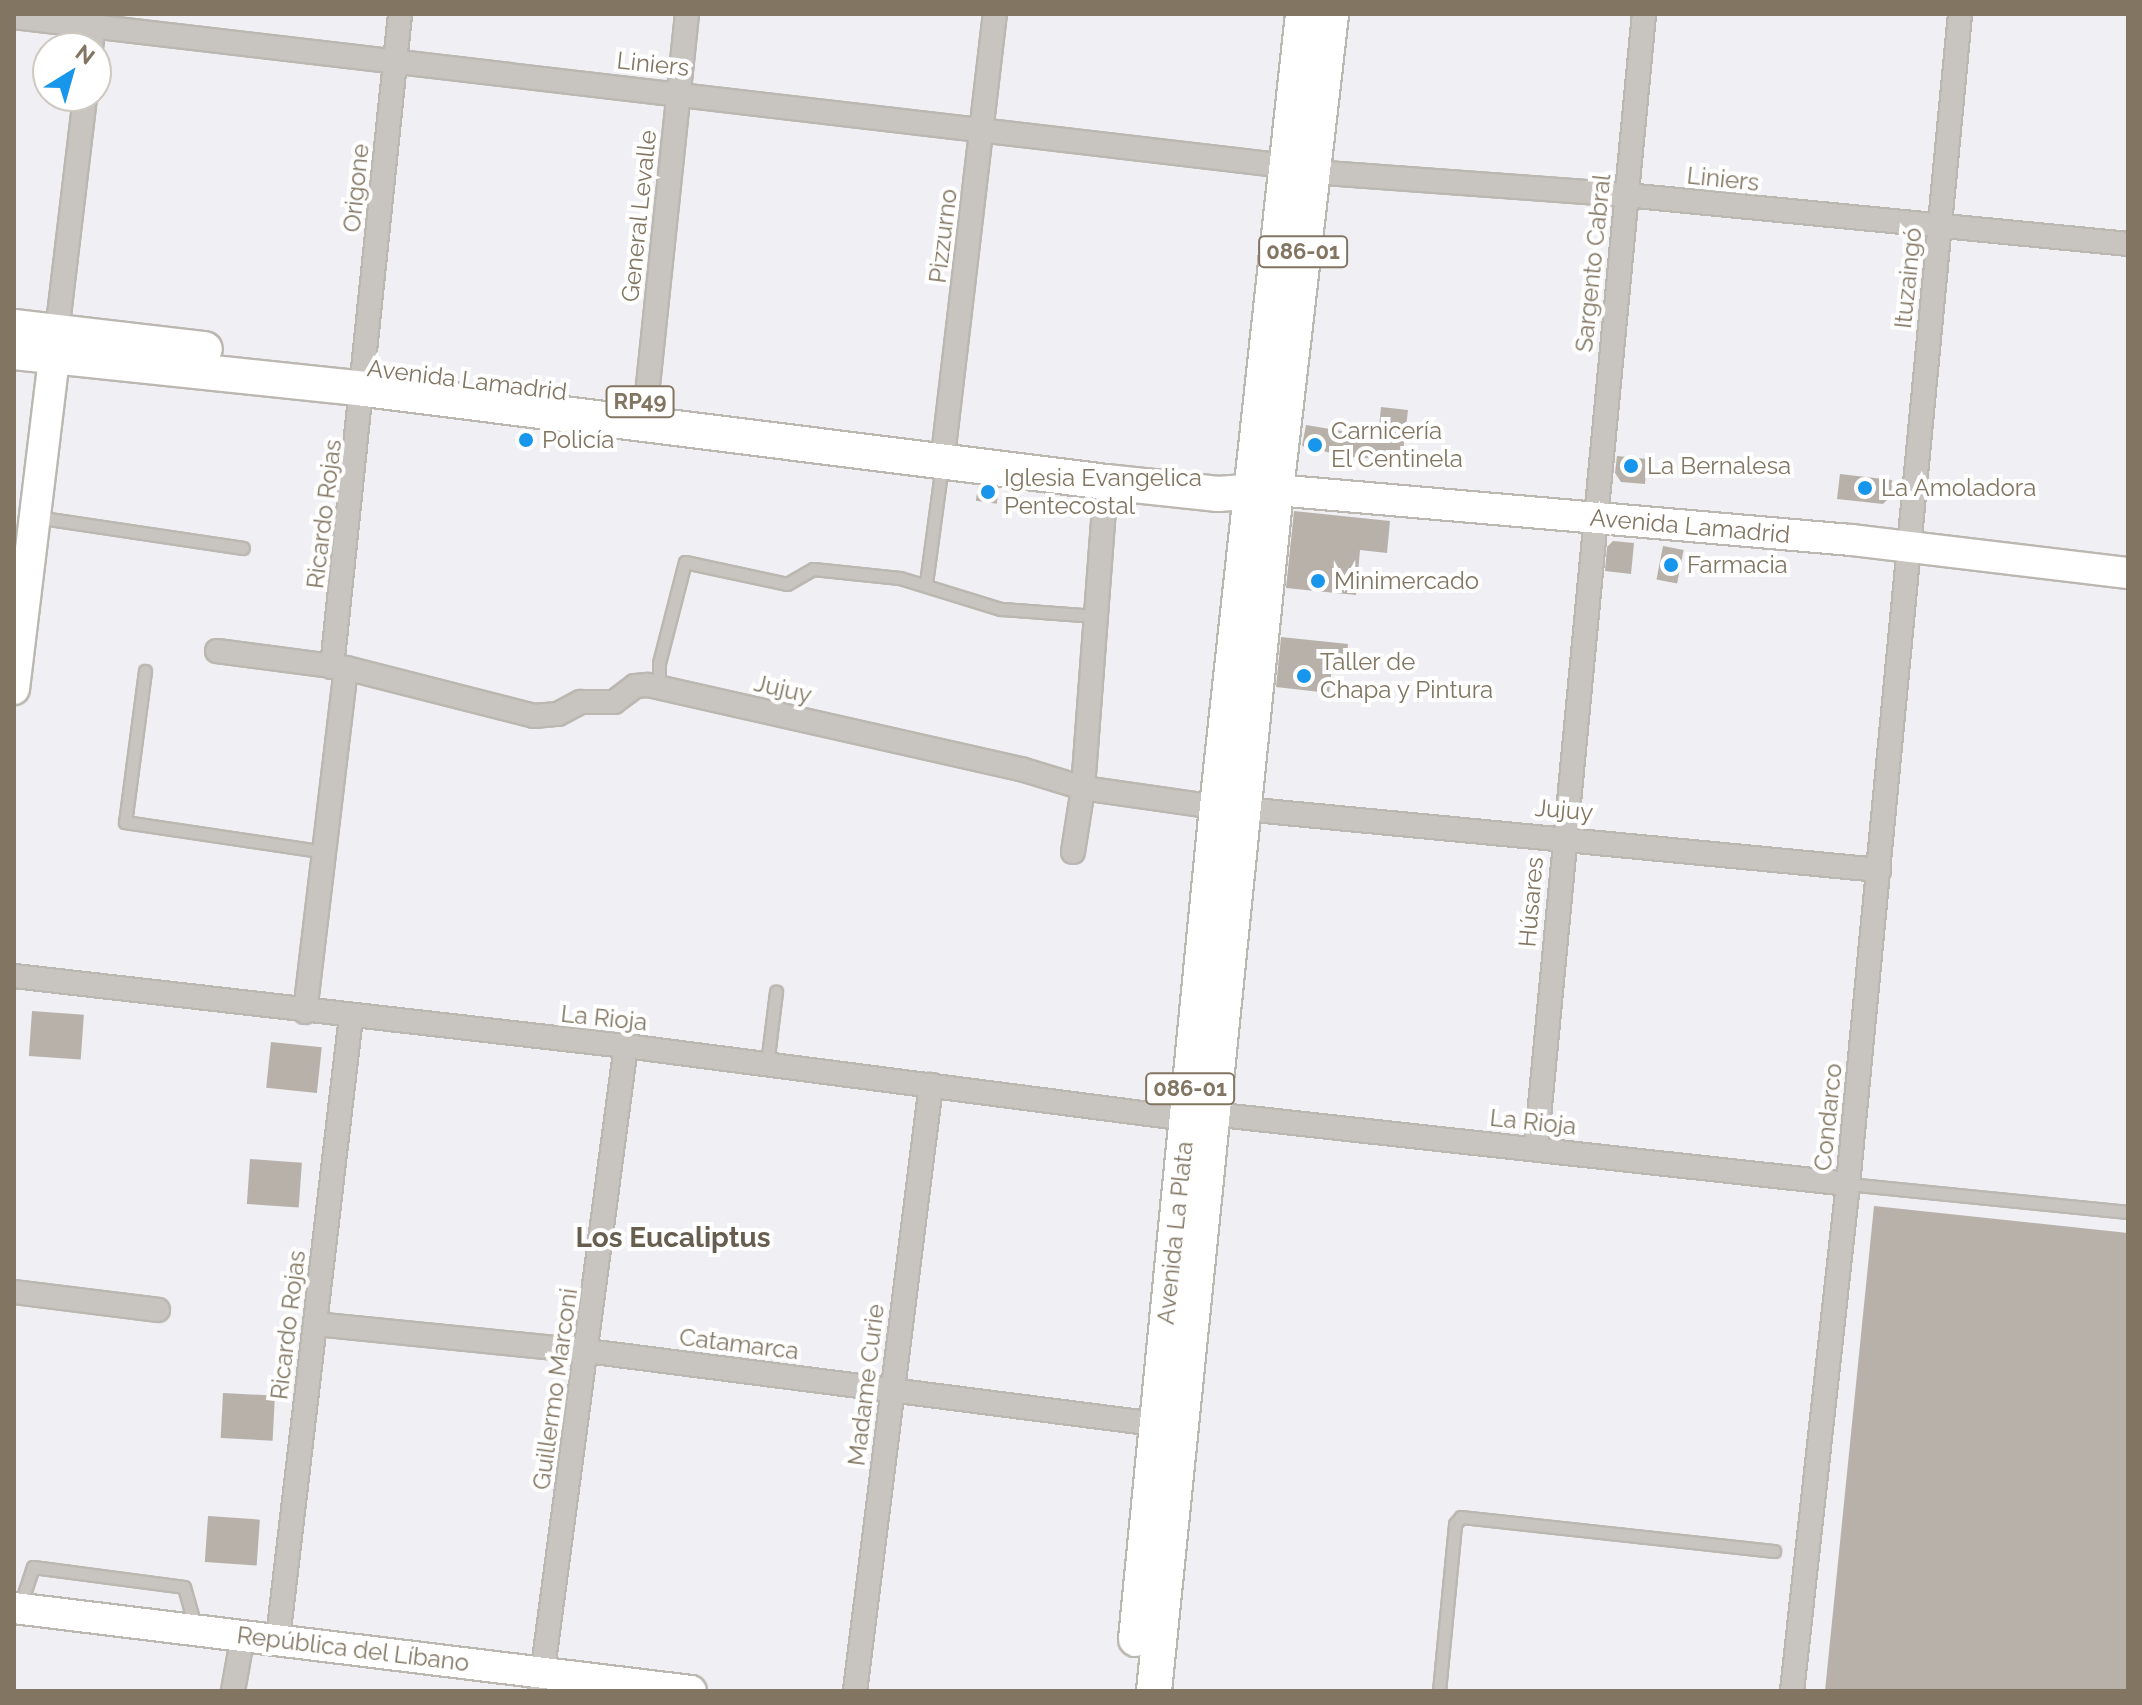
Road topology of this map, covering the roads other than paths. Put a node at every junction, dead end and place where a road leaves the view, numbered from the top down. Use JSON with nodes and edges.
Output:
{"nodes":[{"id":1,"x":400,"y":14,"type":"edge"},
{"id":2,"x":687,"y":14,"type":"edge"},
{"id":3,"x":995,"y":14,"type":"edge"},
{"id":4,"x":1303,"y":14,"type":"edge"},
{"id":5,"x":1331,"y":14,"type":"edge"},
{"id":6,"x":1644,"y":14,"type":"edge"},
{"id":7,"x":1960,"y":14,"type":"edge"},
{"id":8,"x":14,"y":17,"type":"edge"},
{"id":9,"x":93,"y":29,"type":"edge"},
{"id":10,"x":395,"y":62,"type":"junction"},
{"id":11,"x":677,"y":92,"type":"junction"},
{"id":12,"x":83,"y":112,"type":"edge"},
{"id":13,"x":981,"y":131,"type":"junction"},
{"id":14,"x":1299,"y":169,"type":"junction"},
{"id":15,"x":1626,"y":195,"type":"junction"},
{"id":16,"x":1939,"y":227,"type":"junction"},
{"id":17,"x":2128,"y":244,"type":"edge"},
{"id":18,"x":14,"y":327,"type":"edge"},
{"id":19,"x":56,"y":344,"type":"junction"},
{"id":20,"x":14,"y":352,"type":"edge"},
{"id":21,"x":364,"y":378,"type":"junction"},
{"id":22,"x":645,"y":413,"type":"junction"},
{"id":23,"x":943,"y":453,"type":"junction"},
{"id":24,"x":1106,"y":482,"type":"junction"},
{"id":25,"x":1263,"y":489,"type":"junction"},
{"id":26,"x":1594,"y":518,"type":"junction"},
{"id":27,"x":28,"y":527,"type":"edge"},
{"id":28,"x":1909,"y":546,"type":"junction"},
{"id":29,"x":243,"y":548,"type":"dead end"},
{"id":30,"x":2128,"y":573,"type":"edge"},
{"id":31,"x":926,"y":583,"type":"junction"},
{"id":32,"x":1097,"y":616,"type":"junction"},
{"id":33,"x":217,"y":651,"type":"dead end"},
{"id":34,"x":339,"y":668,"type":"junction"},
{"id":35,"x":145,"y":671,"type":"dead end"},
{"id":36,"x":15,"y":674,"type":"edge"},
{"id":37,"x":659,"y":687,"type":"junction"},
{"id":38,"x":1083,"y":788,"type":"junction"},
{"id":39,"x":1230,"y":808,"type":"junction"},
{"id":40,"x":1563,"y":836,"type":"junction"},
{"id":41,"x":325,"y":852,"type":"junction"},
{"id":42,"x":1073,"y":852,"type":"dead end"},
{"id":43,"x":1879,"y":870,"type":"junction"},
{"id":44,"x":14,"y":976,"type":"edge"},
{"id":45,"x":776,"y":992,"type":"dead end"},
{"id":46,"x":305,"y":1012,"type":"junction"},
{"id":47,"x":351,"y":1017,"type":"junction"},
{"id":48,"x":626,"y":1046,"type":"junction"},
{"id":49,"x":767,"y":1064,"type":"junction"},
{"id":50,"x":931,"y":1085,"type":"junction"},
{"id":51,"x":1199,"y":1117,"type":"junction"},
{"id":52,"x":1536,"y":1148,"type":"junction"},
{"id":53,"x":1848,"y":1184,"type":"junction"},
{"id":54,"x":2128,"y":1212,"type":"edge"},
{"id":55,"x":14,"y":1292,"type":"edge"},
{"id":56,"x":158,"y":1310,"type":"dead end"},
{"id":57,"x":315,"y":1324,"type":"junction"},
{"id":58,"x":587,"y":1351,"type":"junction"},
{"id":59,"x":891,"y":1390,"type":"junction"},
{"id":60,"x":1155,"y":1424,"type":"junction"},
{"id":61,"x":1774,"y":1551,"type":"dead end"},
{"id":62,"x":16,"y":1609,"type":"edge"},
{"id":63,"x":196,"y":1631,"type":"junction"},
{"id":64,"x":243,"y":1634,"type":"junction"},
{"id":65,"x":278,"y":1638,"type":"junction"},
{"id":66,"x":541,"y":1683,"type":"edge"},
{"id":67,"x":233,"y":1691,"type":"edge"},
{"id":68,"x":691,"y":1691,"type":"edge"},
{"id":69,"x":855,"y":1691,"type":"edge"},
{"id":70,"x":1131,"y":1691,"type":"edge"},
{"id":71,"x":1154,"y":1691,"type":"edge"},
{"id":72,"x":1439,"y":1691,"type":"edge"},
{"id":73,"x":1792,"y":1691,"type":"edge"}],
"edges":[{"from":1,"to":10,"type":"street","name":"Origone"},
{"from":2,"to":11,"type":"street","name":"General Levalle"},
{"from":3,"to":13,"type":"street","name":"Pizzurno"},
{"from":4,"to":14,"type":"main road","number":"086-01"},
{"from":5,"to":14,"type":"main road","number":"086-01"},
{"from":6,"to":15,"type":"street","name":"Sargento Cabral"},
{"from":7,"to":16,"type":"street","name":"Ituzaingó"},
{"from":8,"to":9,"type":"street","name":"Liniers"},
{"from":9,"to":10,"type":"street","name":"Liniers"},
{"from":10,"to":11,"type":"street","name":"Liniers"},
{"from":10,"to":21,"type":"street","name":"Origone"},
{"from":11,"to":13,"type":"street","name":"Liniers"},
{"from":11,"to":22,"type":"street","name":"General Levalle"},
{"from":12,"to":19,"type":"street"},
{"from":13,"to":14,"type":"street","name":"Liniers"},
{"from":13,"to":23,"type":"street","name":"Pizzurno"},
{"from":14,"to":15,"type":"street","name":"Liniers"},
{"from":14,"to":25,"type":"main road","number":"086-01"},
{"from":15,"to":16,"type":"street","name":"Liniers"},
{"from":15,"to":26,"type":"street","name":"Sargento Cabral"},
{"from":16,"to":17,"type":"street","name":"Liniers"},
{"from":16,"to":28,"type":"street","name":"Ituzaingó"},
{"from":18,"to":19,"type":"main road","name":"Avenida Lamadrid","number":"RP49"},
{"from":19,"to":20,"type":"main road","name":"Avenida Lamadrid","number":"RP49"},
{"from":19,"to":21,"type":"main road","name":"Avenida Lamadrid","number":"RP49"},
{"from":19,"to":27,"type":"street"},
{"from":21,"to":22,"type":"main road","name":"Avenida Lamadrid","number":"RP49"},
{"from":21,"to":34,"type":"street","name":"Ricardo Rojas"},
{"from":22,"to":23,"type":"main road","name":"Avenida Lamadrid","number":"RP49"},
{"from":23,"to":24,"type":"main road","name":"Avenida Lamadrid","number":"RP49"},
{"from":23,"to":25,"type":"main road","name":"Avenida Lamadrid","number":"RP49"},
{"from":23,"to":31,"type":"lane"},
{"from":24,"to":25,"type":"main road","name":"Avenida Lamadrid","number":"RP49"},
{"from":24,"to":32,"type":"street"},
{"from":25,"to":26,"type":"street","name":"Avenida Lamadrid","number":"RP49"},
{"from":25,"to":39,"type":"main road","name":"Avenida La Plata","number":"086-01"},
{"from":26,"to":28,"type":"street","name":"Avenida Lamadrid","number":"RP49"},
{"from":26,"to":40,"type":"street","name":"Húsares"},
{"from":27,"to":29,"type":"lane"},
{"from":27,"to":36,"type":"street"},
{"from":28,"to":30,"type":"street","name":"Avenida Lamadrid","number":"RP49"},
{"from":28,"to":43,"type":"street","name":"Condarco"},
{"from":31,"to":32,"type":"lane"},
{"from":31,"to":37,"type":"lane"},
{"from":32,"to":38,"type":"street"},
{"from":33,"to":34,"type":"street","name":"Jujuy"},
{"from":34,"to":37,"type":"street","name":"Jujuy"},
{"from":34,"to":41,"type":"street","name":"Ricardo Rojas"},
{"from":35,"to":41,"type":"lane"},
{"from":37,"to":38,"type":"street","name":"Jujuy"},
{"from":38,"to":39,"type":"street","name":"Jujuy"},
{"from":38,"to":42,"type":"street"},
{"from":39,"to":40,"type":"street","name":"Jujuy"},
{"from":39,"to":51,"type":"main road","name":"Avenida La Plata","number":"086-01"},
{"from":40,"to":43,"type":"street","name":"Jujuy"},
{"from":40,"to":52,"type":"street","name":"Húsares"},
{"from":41,"to":46,"type":"street","name":"Ricardo Rojas"},
{"from":43,"to":53,"type":"street","name":"Condarco"},
{"from":44,"to":46,"type":"street","name":"La Rioja"},
{"from":45,"to":49,"type":"lane"},
{"from":46,"to":47,"type":"street","name":"La Rioja"},
{"from":47,"to":48,"type":"street","name":"La Rioja"},
{"from":47,"to":57,"type":"street","name":"Ricardo Rojas"},
{"from":48,"to":49,"type":"street","name":"La Rioja"},
{"from":48,"to":58,"type":"street","name":"Guillermo Marconi"},
{"from":49,"to":50,"type":"street","name":"La Rioja"},
{"from":50,"to":51,"type":"street","name":"La Rioja"},
{"from":50,"to":59,"type":"street","name":"Madame Curie"},
{"from":51,"to":52,"type":"street","name":"La Rioja"},
{"from":51,"to":60,"type":"main road","name":"Avenida La Plata","number":"086-01"},
{"from":51,"to":71,"type":"main road","name":"Avenida La Plata","number":"086-01"},
{"from":52,"to":53,"type":"street","name":"La Rioja"},
{"from":53,"to":54,"type":"lane"},
{"from":53,"to":73,"type":"street","name":"Condarco"},
{"from":55,"to":56,"type":"street"},
{"from":57,"to":58,"type":"street","name":"Catamarca"},
{"from":57,"to":65,"type":"street","name":"Ricardo Rojas"},
{"from":58,"to":59,"type":"street","name":"Catamarca"},
{"from":58,"to":66,"type":"street","name":"Guillermo Marconi"},
{"from":59,"to":60,"type":"street","name":"Catamarca"},
{"from":59,"to":69,"type":"street","name":"Madame Curie"},
{"from":60,"to":70,"type":"main road","name":"Avenida La Plata","number":"086-01"},
{"from":61,"to":72,"type":"lane"},
{"from":62,"to":63,"type":"street","name":"República del Líbano"},
{"from":62,"to":63,"type":"lane"},
{"from":63,"to":64,"type":"street","name":"República del Líbano"},
{"from":64,"to":65,"type":"street","name":"República del Líbano"},
{"from":64,"to":67,"type":"street"},
{"from":65,"to":66,"type":"street","name":"República del Líbano"},
{"from":66,"to":68,"type":"street","name":"República del Líbano"}]}
